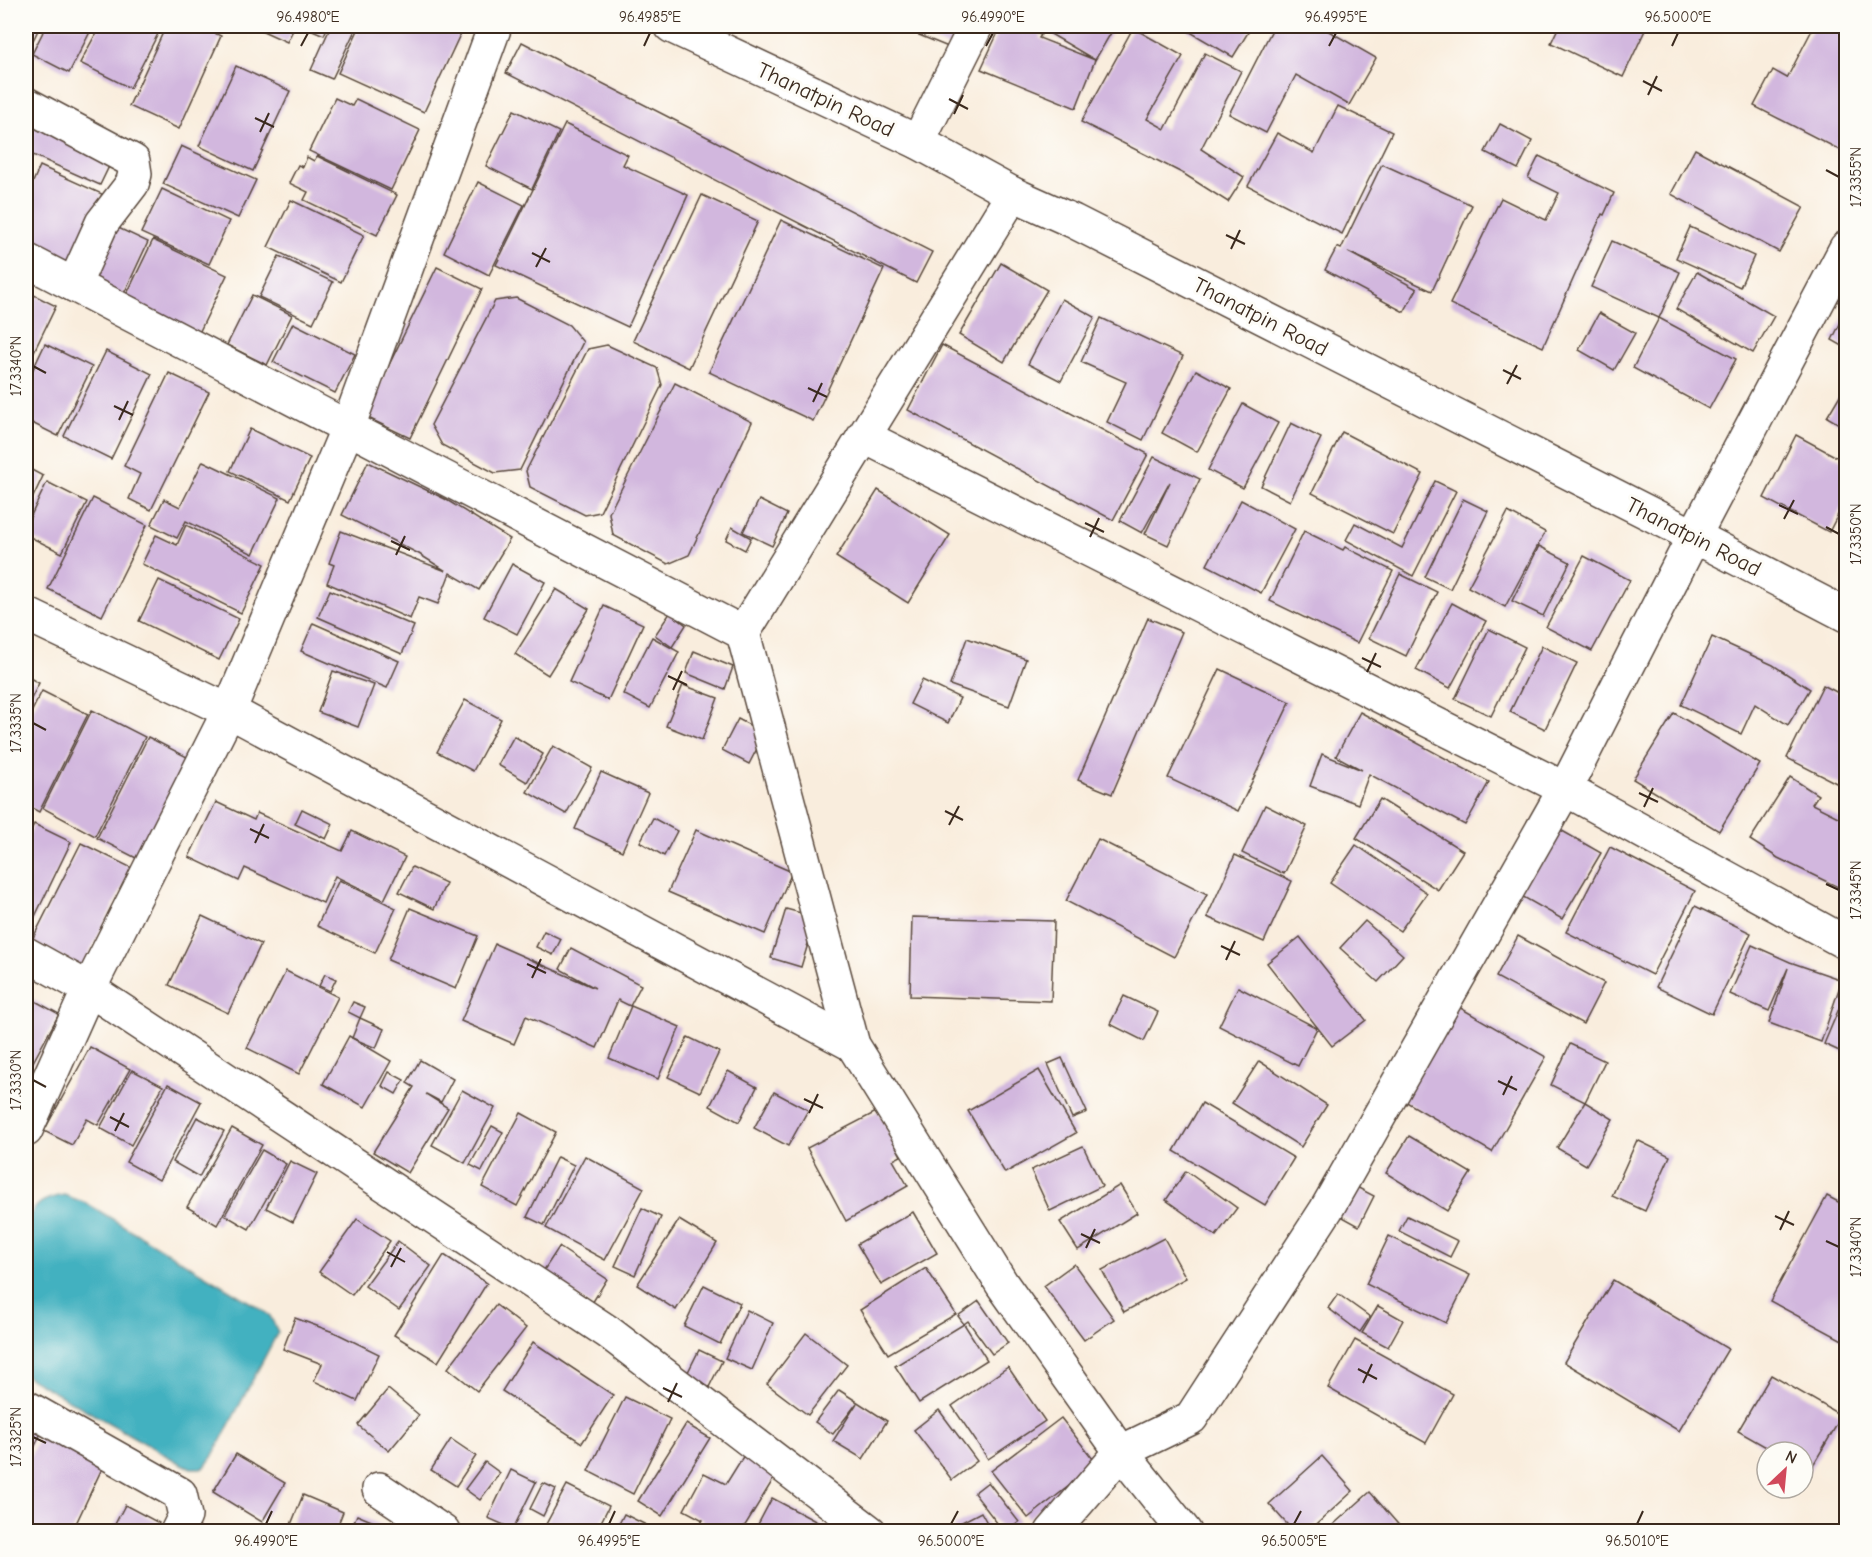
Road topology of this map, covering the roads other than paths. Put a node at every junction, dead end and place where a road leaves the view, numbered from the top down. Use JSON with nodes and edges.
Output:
{"nodes":[{"id":1,"x":495,"y":26,"type":"edge"},
{"id":2,"x":671,"y":26,"type":"edge"},
{"id":3,"x":976,"y":26,"type":"edge"},
{"id":4,"x":26,"y":105,"type":"edge"},
{"id":5,"x":918,"y":142,"type":"junction"},
{"id":6,"x":1013,"y":194,"type":"junction"},
{"id":7,"x":1846,"y":248,"type":"edge"},
{"id":8,"x":26,"y":260,"type":"edge"},
{"id":9,"x":74,"y":285,"type":"junction"},
{"id":10,"x":348,"y":427,"type":"junction"},
{"id":11,"x":865,"y":437,"type":"junction"},
{"id":12,"x":1694,"y":536,"type":"junction"},
{"id":13,"x":26,"y":614,"type":"edge"},
{"id":14,"x":1846,"y":615,"type":"edge"},
{"id":15,"x":743,"y":633,"type":"junction"},
{"id":16,"x":229,"y":711,"type":"junction"},
{"id":17,"x":1565,"y":789,"type":"junction"},
{"id":18,"x":1846,"y":943,"type":"edge"},
{"id":19,"x":26,"y":954,"type":"edge"},
{"id":20,"x":89,"y":989,"type":"junction"},
{"id":21,"x":853,"y":1045,"type":"junction"},
{"id":22,"x":26,"y":1130,"type":"edge"},
{"id":23,"x":26,"y":1407,"type":"edge"},
{"id":24,"x":1121,"y":1452,"type":"junction"},
{"id":25,"x":379,"y":1489,"type":"dead end"},
{"id":26,"x":177,"y":1532,"type":"edge"},
{"id":27,"x":443,"y":1532,"type":"edge"},
{"id":28,"x":870,"y":1532,"type":"edge"},
{"id":29,"x":1052,"y":1532,"type":"edge"},
{"id":30,"x":1185,"y":1532,"type":"edge"}],
"edges":[{"from":1,"to":10,"type":"street"},
{"from":2,"to":5,"type":"street","name":"Thanatpin Road"},
{"from":3,"to":5,"type":"street"},
{"from":4,"to":9,"type":"street"},
{"from":5,"to":6,"type":"street","name":"Thanatpin Road"},
{"from":6,"to":11,"type":"street"},
{"from":6,"to":12,"type":"street","name":"Thanatpin Road"},
{"from":7,"to":12,"type":"street"},
{"from":8,"to":9,"type":"street"},
{"from":9,"to":10,"type":"street"},
{"from":10,"to":15,"type":"street"},
{"from":10,"to":16,"type":"street"},
{"from":11,"to":15,"type":"street"},
{"from":11,"to":17,"type":"street"},
{"from":12,"to":14,"type":"street","name":"Thanatpin Road"},
{"from":12,"to":17,"type":"street"},
{"from":13,"to":16,"type":"street"},
{"from":15,"to":21,"type":"street"},
{"from":16,"to":20,"type":"street"},
{"from":16,"to":21,"type":"street"},
{"from":17,"to":18,"type":"street"},
{"from":17,"to":24,"type":"street"},
{"from":19,"to":20,"type":"street"},
{"from":20,"to":22,"type":"street"},
{"from":20,"to":28,"type":"street"},
{"from":21,"to":24,"type":"street"},
{"from":23,"to":26,"type":"street"},
{"from":24,"to":29,"type":"street"},
{"from":24,"to":30,"type":"street"},
{"from":25,"to":27,"type":"street"}]}
